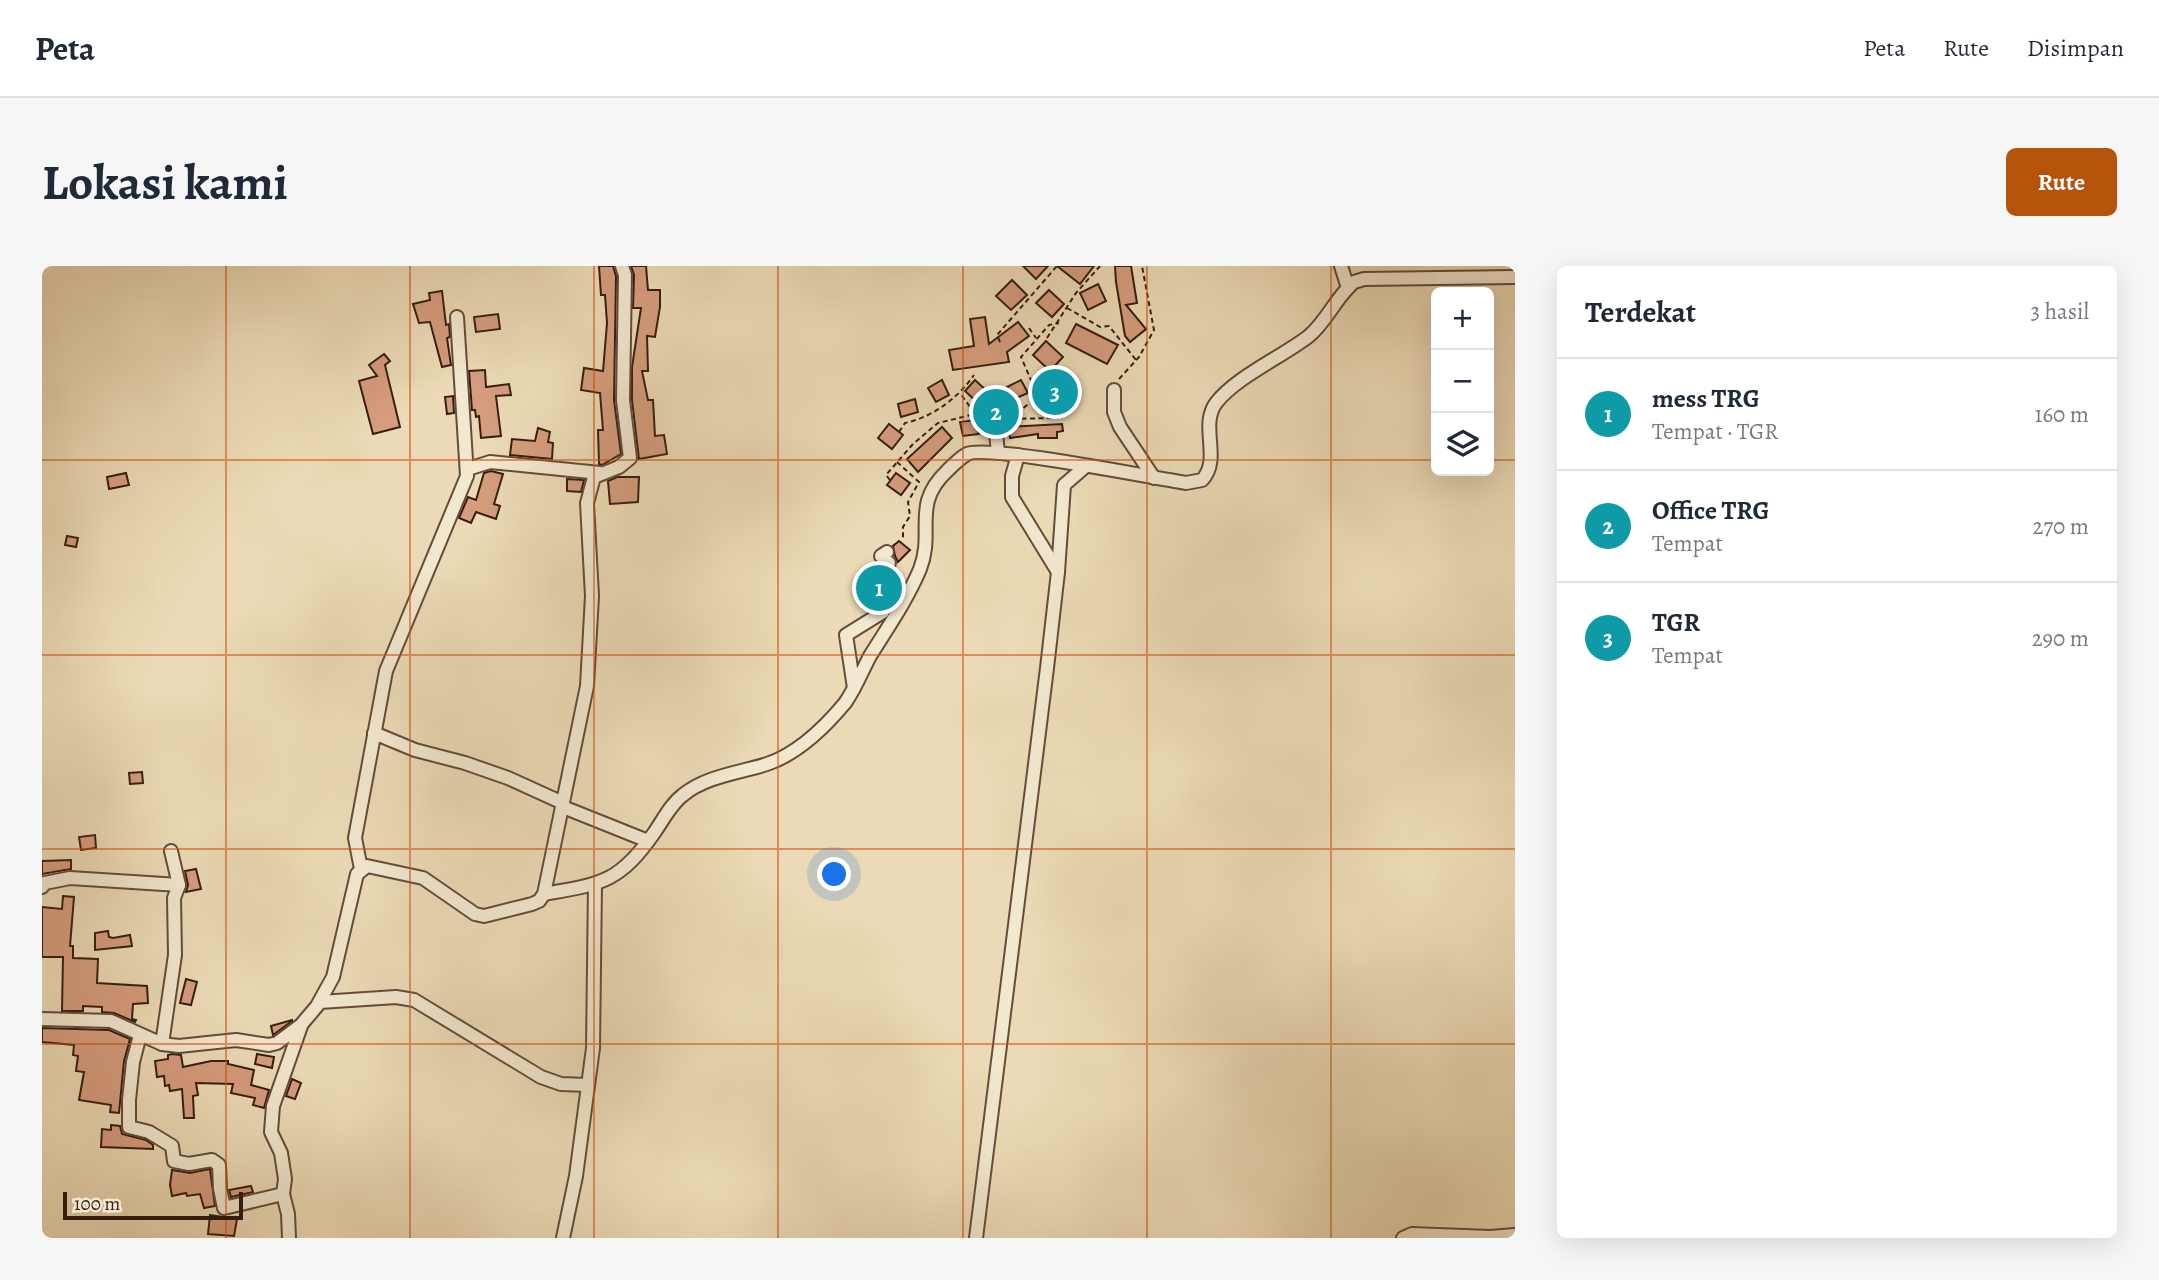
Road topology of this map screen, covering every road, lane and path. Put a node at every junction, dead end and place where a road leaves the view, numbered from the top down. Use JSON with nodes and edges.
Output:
{"nodes":[{"id":1,"x":622,"y":266,"type":"edge"},
{"id":2,"x":1057,"y":266,"type":"edge"},
{"id":3,"x":1100,"y":266,"type":"edge"},
{"id":4,"x":1142,"y":266,"type":"edge"},
{"id":5,"x":1341,"y":266,"type":"edge"},
{"id":6,"x":1515,"y":277,"type":"edge"},
{"id":7,"x":1348,"y":288,"type":"junction"},
{"id":8,"x":1068,"y":308,"type":"junction"},
{"id":9,"x":457,"y":317,"type":"dead end"},
{"id":10,"x":1059,"y":323,"type":"junction"},
{"id":11,"x":1029,"y":328,"type":"dead end"},
{"id":12,"x":1037,"y":338,"type":"junction"},
{"id":13,"x":1047,"y":338,"type":"dead end"},
{"id":14,"x":1000,"y":342,"type":"dead end"},
{"id":15,"x":1137,"y":360,"type":"junction"},
{"id":16,"x":974,"y":375,"type":"dead end"},
{"id":17,"x":1114,"y":390,"type":"joint"},
{"id":18,"x":960,"y":393,"type":"junction"},
{"id":19,"x":1052,"y":418,"type":"dead end"},
{"id":20,"x":900,"y":432,"type":"dead end"},
{"id":21,"x":996,"y":433,"type":"dead end"},
{"id":22,"x":998,"y":453,"type":"junction"},
{"id":23,"x":1018,"y":456,"type":"junction"},
{"id":24,"x":897,"y":461,"type":"junction"},
{"id":25,"x":1086,"y":466,"type":"junction"},
{"id":26,"x":468,"y":469,"type":"junction"},
{"id":27,"x":600,"y":473,"type":"junction"},
{"id":28,"x":1154,"y":478,"type":"junction"},
{"id":29,"x":890,"y":480,"type":"dead end"},
{"id":30,"x":903,"y":539,"type":"dead end"},
{"id":31,"x":887,"y":552,"type":"dead end"},
{"id":32,"x":1058,"y":572,"type":"junction"},
{"id":33,"x":885,"y":578,"type":"dead end"},
{"id":34,"x":877,"y":601,"type":"dead end"},
{"id":35,"x":854,"y":688,"type":"junction"},
{"id":36,"x":374,"y":733,"type":"junction"},
{"id":37,"x":563,"y":805,"type":"junction"},
{"id":38,"x":648,"y":841,"type":"junction"},
{"id":39,"x":171,"y":851,"type":"dead end"},
{"id":40,"x":361,"y":869,"type":"junction"},
{"id":41,"x":179,"y":885,"type":"junction"},
{"id":42,"x":596,"y":885,"type":"junction"},
{"id":43,"x":42,"y":887,"type":"edge"},
{"id":44,"x":544,"y":894,"type":"junction"},
{"id":45,"x":320,"y":1002,"type":"junction"},
{"id":46,"x":42,"y":1020,"type":"edge"},
{"id":47,"x":301,"y":1025,"type":"junction"},
{"id":48,"x":140,"y":1035,"type":"junction"},
{"id":49,"x":162,"y":1044,"type":"junction"},
{"id":50,"x":588,"y":1085,"type":"junction"},
{"id":51,"x":283,"y":1194,"type":"junction"},
{"id":52,"x":1515,"y":1235,"type":"edge"},
{"id":53,"x":289,"y":1238,"type":"edge"},
{"id":54,"x":563,"y":1238,"type":"edge"},
{"id":55,"x":976,"y":1238,"type":"edge"},
{"id":56,"x":1403,"y":1238,"type":"edge"}],
"edges":[{"from":1,"to":27,"type":"street"},
{"from":2,"to":14,"type":"path"},
{"from":3,"to":8,"type":"path"},
{"from":4,"to":15,"type":"path"},
{"from":5,"to":7,"type":"street"},
{"from":6,"to":7,"type":"street"},
{"from":7,"to":28,"type":"street"},
{"from":8,"to":10,"type":"path"},
{"from":8,"to":15,"type":"path"},
{"from":9,"to":26,"type":"street"},
{"from":10,"to":12,"type":"path"},
{"from":10,"to":13,"type":"path"},
{"from":11,"to":12,"type":"path"},
{"from":12,"to":19,"type":"path"},
{"from":15,"to":17,"type":"path"},
{"from":16,"to":18,"type":"path"},
{"from":17,"to":28,"type":"street"},
{"from":18,"to":20,"type":"path"},
{"from":18,"to":24,"type":"path"},
{"from":21,"to":22,"type":"street"},
{"from":22,"to":23,"type":"street"},
{"from":22,"to":35,"type":"street"},
{"from":23,"to":25,"type":"street"},
{"from":23,"to":32,"type":"street"},
{"from":24,"to":29,"type":"path"},
{"from":24,"to":30,"type":"path"},
{"from":25,"to":28,"type":"street"},
{"from":25,"to":32,"type":"street"},
{"from":26,"to":27,"type":"street"},
{"from":26,"to":36,"type":"street"},
{"from":27,"to":37,"type":"street"},
{"from":31,"to":33,"type":"street"},
{"from":32,"to":55,"type":"street"},
{"from":34,"to":35,"type":"street"},
{"from":35,"to":38,"type":"street"},
{"from":36,"to":37,"type":"street"},
{"from":36,"to":40,"type":"street"},
{"from":37,"to":38,"type":"street"},
{"from":37,"to":44,"type":"street"},
{"from":38,"to":42,"type":"street"},
{"from":39,"to":41,"type":"street"},
{"from":40,"to":44,"type":"street"},
{"from":40,"to":45,"type":"street"},
{"from":41,"to":43,"type":"street"},
{"from":41,"to":49,"type":"street"},
{"from":42,"to":44,"type":"street"},
{"from":42,"to":50,"type":"street"},
{"from":45,"to":47,"type":"street"},
{"from":45,"to":50,"type":"street"},
{"from":46,"to":48,"type":"street"},
{"from":47,"to":49,"type":"street"},
{"from":47,"to":51,"type":"street"},
{"from":48,"to":49,"type":"street"},
{"from":48,"to":51,"type":"street"},
{"from":50,"to":54,"type":"street"},
{"from":51,"to":53,"type":"street"},
{"from":52,"to":56,"type":"street"}]}
